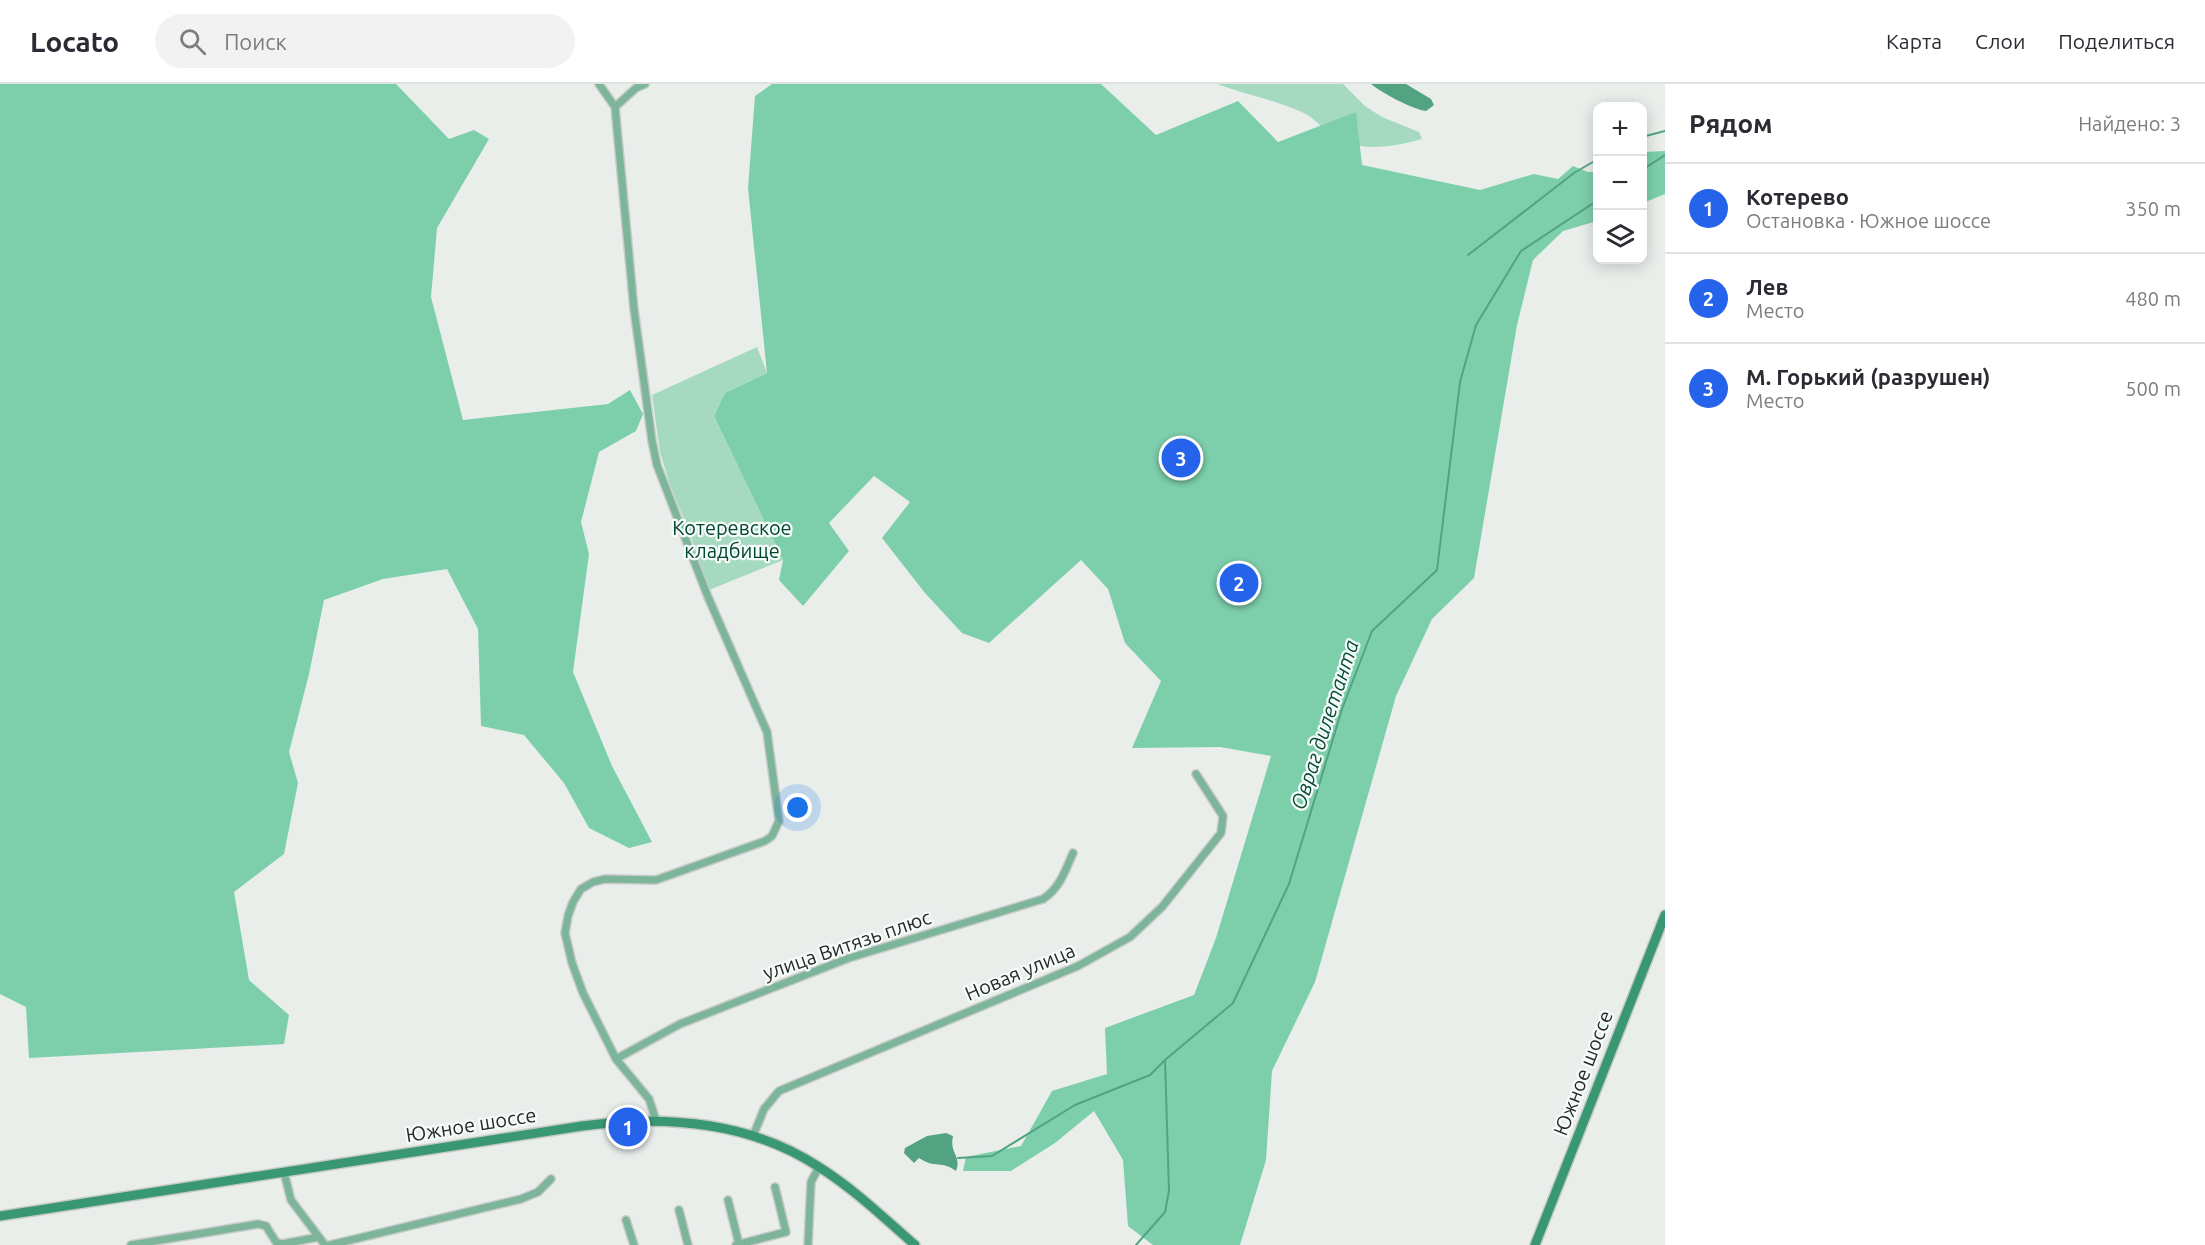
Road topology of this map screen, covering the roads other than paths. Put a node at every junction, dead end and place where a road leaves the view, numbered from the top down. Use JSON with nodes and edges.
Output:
{"nodes":[{"id":1,"x":599,"y":84,"type":"edge"},
{"id":2,"x":645,"y":84,"type":"edge"},
{"id":3,"x":615,"y":107,"type":"junction"},
{"id":4,"x":1196,"y":774,"type":"dead end"},
{"id":5,"x":1073,"y":853,"type":"dead end"},
{"id":6,"x":1665,"y":915,"type":"edge"},
{"id":7,"x":616,"y":1059,"type":"junction"},
{"id":8,"x":656,"y":1120,"type":"junction"},
{"id":9,"x":753,"y":1136,"type":"junction"},
{"id":10,"x":819,"y":1167,"type":"junction"},
{"id":11,"x":284,"y":1172,"type":"junction"},
{"id":12,"x":551,"y":1179,"type":"dead end"},
{"id":13,"x":775,"y":1187,"type":"dead end"},
{"id":14,"x":728,"y":1200,"type":"dead end"},
{"id":15,"x":680,"y":1210,"type":"dead end"},
{"id":16,"x":0,"y":1216,"type":"edge"},
{"id":17,"x":626,"y":1220,"type":"dead end"},
{"id":18,"x":319,"y":1237,"type":"junction"},
{"id":19,"x":131,"y":1245,"type":"edge"},
{"id":20,"x":325,"y":1245,"type":"edge"},
{"id":21,"x":330,"y":1245,"type":"edge"},
{"id":22,"x":634,"y":1245,"type":"edge"},
{"id":23,"x":688,"y":1245,"type":"edge"},
{"id":24,"x":737,"y":1245,"type":"edge"},
{"id":25,"x":808,"y":1245,"type":"edge"},
{"id":26,"x":915,"y":1245,"type":"edge"},
{"id":27,"x":1535,"y":1245,"type":"edge"}],
"edges":[{"from":1,"to":3,"type":"street"},
{"from":2,"to":3,"type":"street"},
{"from":3,"to":7,"type":"street"},
{"from":4,"to":9,"type":"street","name":"Новая улица"},
{"from":5,"to":7,"type":"street","name":"улица Витязь плюс"},
{"from":6,"to":27,"type":"main road","name":"Южное шоссе"},
{"from":7,"to":8,"type":"street"},
{"from":8,"to":9,"type":"main road","name":"Южное шоссе"},
{"from":8,"to":11,"type":"main road","name":"Южное шоссе"},
{"from":9,"to":10,"type":"main road","name":"Южное шоссе"},
{"from":10,"to":25,"type":"street"},
{"from":10,"to":26,"type":"main road","name":"Южное шоссе"},
{"from":11,"to":16,"type":"main road","name":"Южное шоссе"},
{"from":11,"to":18,"type":"street"},
{"from":12,"to":21,"type":"street"},
{"from":13,"to":24,"type":"street"},
{"from":14,"to":24,"type":"street"},
{"from":15,"to":23,"type":"street"},
{"from":17,"to":22,"type":"street"},
{"from":18,"to":19,"type":"street"},
{"from":18,"to":20,"type":"street"}]}
